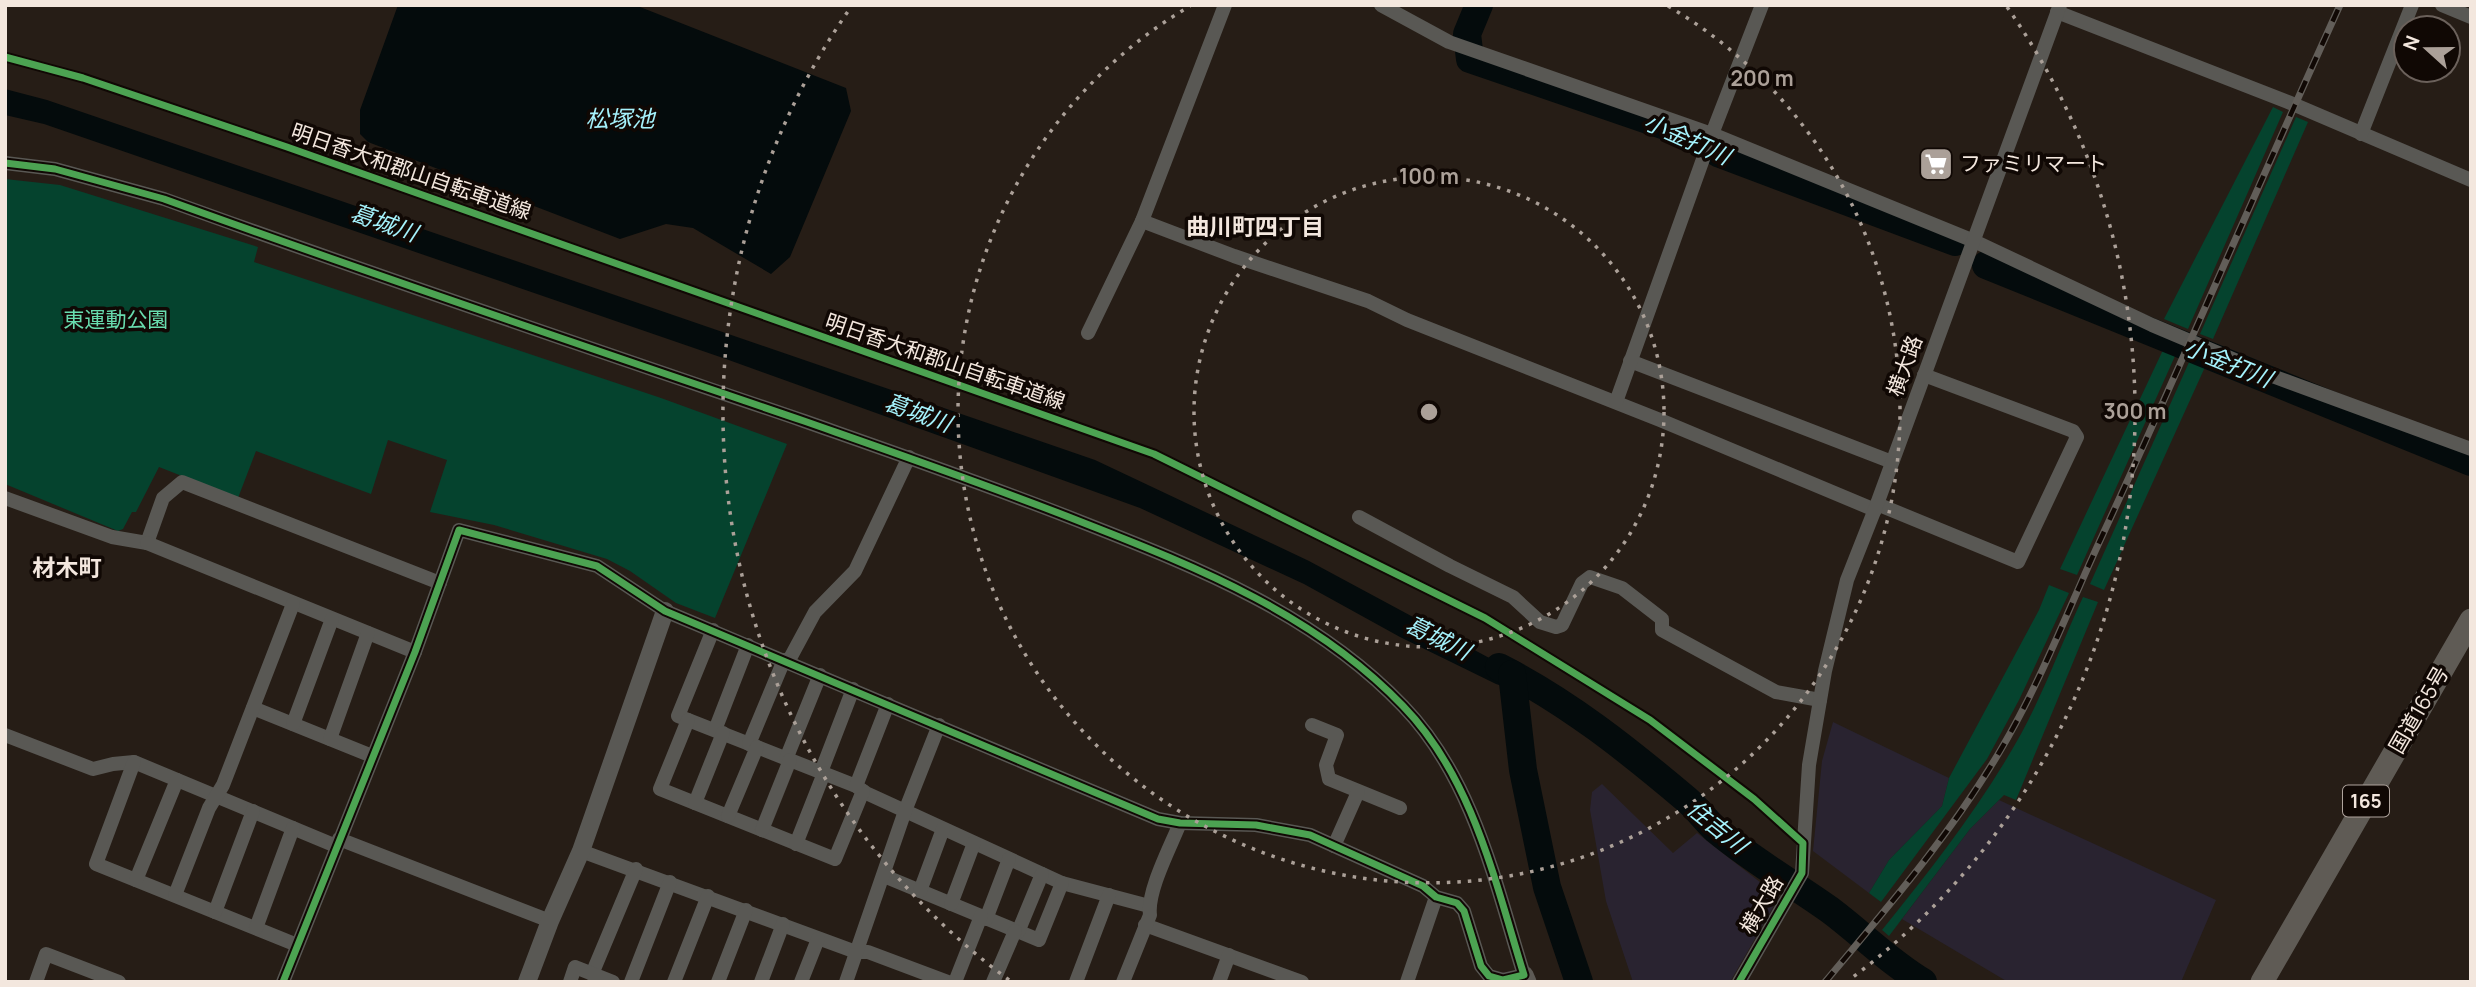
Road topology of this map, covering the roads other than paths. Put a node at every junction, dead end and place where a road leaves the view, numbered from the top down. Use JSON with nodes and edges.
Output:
{"nodes":[{"id":1,"x":1225,"y":5,"type":"edge"},
{"id":2,"x":1381,"y":5,"type":"edge"},
{"id":3,"x":1762,"y":5,"type":"edge"},
{"id":4,"x":2412,"y":5,"type":"edge"},
{"id":5,"x":2442,"y":5,"type":"edge"},
{"id":6,"x":2058,"y":8,"type":"edge"},
{"id":7,"x":2471,"y":17,"type":"edge"},
{"id":8,"x":1712,"y":134,"type":"junction"},
{"id":9,"x":2361,"y":134,"type":"junction"},
{"id":10,"x":5,"y":163,"type":"edge"},
{"id":11,"x":2471,"y":180,"type":"edge"},
{"id":12,"x":1142,"y":221,"type":"junction"},
{"id":13,"x":1974,"y":241,"type":"junction"},
{"id":14,"x":1088,"y":333,"type":"dead end"},
{"id":15,"x":1630,"y":361,"type":"junction"},
{"id":16,"x":1924,"y":375,"type":"junction"},
{"id":17,"x":1616,"y":402,"type":"junction"},
{"id":18,"x":2471,"y":449,"type":"edge"},
{"id":19,"x":909,"y":457,"type":"junction"},
{"id":20,"x":1892,"y":462,"type":"junction"},
{"id":21,"x":5,"y":498,"type":"edge"},
{"id":22,"x":1876,"y":507,"type":"junction"},
{"id":23,"x":1359,"y":517,"type":"dead end"},
{"id":24,"x":147,"y":543,"type":"junction"},
{"id":25,"x":440,"y":583,"type":"junction"},
{"id":26,"x":293,"y":604,"type":"junction"},
{"id":27,"x":665,"y":611,"type":"junction"},
{"id":28,"x":332,"y":619,"type":"junction"},
{"id":29,"x":2471,"y":620,"type":"edge"},
{"id":30,"x":713,"y":630,"type":"junction"},
{"id":31,"x":369,"y":633,"type":"junction"},
{"id":32,"x":748,"y":645,"type":"junction"},
{"id":33,"x":415,"y":652,"type":"junction"},
{"id":34,"x":786,"y":661,"type":"junction"},
{"id":35,"x":820,"y":675,"type":"junction"},
{"id":36,"x":853,"y":689,"type":"junction"},
{"id":37,"x":1820,"y":700,"type":"junction"},
{"id":38,"x":888,"y":704,"type":"junction"},
{"id":39,"x":253,"y":708,"type":"junction"},
{"id":40,"x":688,"y":720,"type":"junction"},
{"id":41,"x":293,"y":724,"type":"junction"},
{"id":42,"x":1312,"y":725,"type":"dead end"},
{"id":43,"x":939,"y":726,"type":"junction"},
{"id":44,"x":719,"y":732,"type":"junction"},
{"id":45,"x":5,"y":735,"type":"edge"},
{"id":46,"x":330,"y":739,"type":"junction"},
{"id":47,"x":753,"y":745,"type":"junction"},
{"id":48,"x":372,"y":756,"type":"junction"},
{"id":49,"x":788,"y":759,"type":"junction"},
{"id":50,"x":134,"y":762,"type":"junction"},
{"id":51,"x":822,"y":773,"type":"junction"},
{"id":52,"x":177,"y":780,"type":"junction"},
{"id":53,"x":860,"y":788,"type":"junction"},
{"id":54,"x":1358,"y":792,"type":"junction"},
{"id":55,"x":217,"y":796,"type":"junction"},
{"id":56,"x":695,"y":803,"type":"junction"},
{"id":57,"x":1400,"y":808,"type":"dead end"},
{"id":58,"x":253,"y":811,"type":"junction"},
{"id":59,"x":905,"y":811,"type":"junction"},
{"id":60,"x":728,"y":816,"type":"junction"},
{"id":61,"x":1180,"y":823,"type":"junction"},
{"id":62,"x":293,"y":828,"type":"junction"},
{"id":63,"x":943,"y":829,"type":"junction"},
{"id":64,"x":762,"y":830,"type":"junction"},
{"id":65,"x":337,"y":842,"type":"junction"},
{"id":66,"x":974,"y":843,"type":"junction"},
{"id":67,"x":796,"y":844,"type":"junction"},
{"id":68,"x":1334,"y":846,"type":"junction"},
{"id":69,"x":581,"y":850,"type":"junction"},
{"id":70,"x":1009,"y":859,"type":"junction"},
{"id":71,"x":636,"y":869,"type":"junction"},
{"id":72,"x":1042,"y":874,"type":"junction"},
{"id":73,"x":884,"y":876,"type":"junction"},
{"id":74,"x":136,"y":880,"type":"junction"},
{"id":75,"x":670,"y":882,"type":"junction"},
{"id":76,"x":1062,"y":883,"type":"junction"},
{"id":77,"x":920,"y":891,"type":"junction"},
{"id":78,"x":175,"y":895,"type":"junction"},
{"id":79,"x":1110,"y":895,"type":"junction"},
{"id":80,"x":708,"y":896,"type":"junction"},
{"id":81,"x":1436,"y":897,"type":"junction"},
{"id":82,"x":951,"y":904,"type":"junction"},
{"id":83,"x":1149,"y":906,"type":"junction"},
{"id":84,"x":746,"y":910,"type":"junction"},
{"id":85,"x":215,"y":912,"type":"junction"},
{"id":86,"x":983,"y":917,"type":"junction"},
{"id":87,"x":550,"y":921,"type":"junction"},
{"id":88,"x":783,"y":924,"type":"junction"},
{"id":89,"x":1145,"y":925,"type":"junction"},
{"id":90,"x":256,"y":928,"type":"junction"},
{"id":91,"x":1016,"y":931,"type":"junction"},
{"id":92,"x":818,"y":939,"type":"junction"},
{"id":93,"x":298,"y":945,"type":"junction"},
{"id":94,"x":856,"y":952,"type":"junction"},
{"id":95,"x":1229,"y":955,"type":"junction"},
{"id":96,"x":592,"y":974,"type":"junction"},
{"id":97,"x":1262,"y":975,"type":"edge"},
{"id":98,"x":1525,"y":978,"type":"edge"},
{"id":99,"x":36,"y":982,"type":"edge"},
{"id":100,"x":119,"y":982,"type":"edge"},
{"id":101,"x":283,"y":982,"type":"edge"},
{"id":102,"x":527,"y":982,"type":"edge"},
{"id":103,"x":570,"y":982,"type":"edge"},
{"id":104,"x":613,"y":982,"type":"edge"},
{"id":105,"x":631,"y":982,"type":"edge"},
{"id":106,"x":674,"y":982,"type":"edge"},
{"id":107,"x":718,"y":982,"type":"edge"},
{"id":108,"x":761,"y":982,"type":"edge"},
{"id":109,"x":801,"y":982,"type":"edge"},
{"id":110,"x":846,"y":982,"type":"edge"},
{"id":111,"x":948,"y":982,"type":"edge"},
{"id":112,"x":955,"y":982,"type":"edge"},
{"id":113,"x":993,"y":982,"type":"edge"},
{"id":114,"x":1076,"y":982,"type":"edge"},
{"id":115,"x":1123,"y":982,"type":"edge"},
{"id":116,"x":1219,"y":982,"type":"edge"},
{"id":117,"x":1301,"y":982,"type":"edge"},
{"id":118,"x":1407,"y":982,"type":"edge"},
{"id":119,"x":1738,"y":982,"type":"edge"},
{"id":120,"x":2262,"y":982,"type":"edge"}],
"edges":[{"from":1,"to":12,"type":"street"},
{"from":2,"to":8,"type":"street"},
{"from":3,"to":8,"type":"street"},
{"from":4,"to":9,"type":"street"},
{"from":5,"to":7,"type":"street"},
{"from":6,"to":9,"type":"street"},
{"from":6,"to":13,"type":"street","name":"横大路"},
{"from":8,"to":13,"type":"street"},
{"from":8,"to":15,"type":"street"},
{"from":9,"to":11,"type":"street"},
{"from":10,"to":19,"type":"street"},
{"from":12,"to":14,"type":"street"},
{"from":12,"to":17,"type":"street"},
{"from":13,"to":16,"type":"street","name":"横大路"},
{"from":13,"to":18,"type":"street"},
{"from":15,"to":17,"type":"street"},
{"from":15,"to":20,"type":"street"},
{"from":16,"to":20,"type":"street","name":"横大路"},
{"from":16,"to":22,"type":"street"},
{"from":17,"to":22,"type":"street"},
{"from":19,"to":34,"type":"street"},
{"from":19,"to":98,"type":"street"},
{"from":20,"to":22,"type":"street","name":"横大路"},
{"from":21,"to":24,"type":"street"},
{"from":22,"to":37,"type":"street","name":"横大路"},
{"from":23,"to":37,"type":"street"},
{"from":24,"to":25,"type":"street"},
{"from":24,"to":26,"type":"street"},
{"from":25,"to":27,"type":"street"},
{"from":25,"to":33,"type":"street"},
{"from":26,"to":28,"type":"street"},
{"from":26,"to":39,"type":"street"},
{"from":27,"to":30,"type":"street"},
{"from":27,"to":69,"type":"street"},
{"from":28,"to":31,"type":"street"},
{"from":28,"to":41,"type":"street"},
{"from":29,"to":120,"type":"highway","name":"国道165号","number":"165"},
{"from":30,"to":32,"type":"street"},
{"from":30,"to":40,"type":"street"},
{"from":31,"to":33,"type":"street"},
{"from":31,"to":46,"type":"street"},
{"from":32,"to":34,"type":"street"},
{"from":32,"to":44,"type":"street"},
{"from":33,"to":48,"type":"street"},
{"from":34,"to":35,"type":"street"},
{"from":34,"to":47,"type":"street"},
{"from":35,"to":36,"type":"street"},
{"from":35,"to":49,"type":"street"},
{"from":36,"to":38,"type":"street"},
{"from":36,"to":51,"type":"street"},
{"from":37,"to":119,"type":"street","name":"横大路"},
{"from":38,"to":43,"type":"street"},
{"from":38,"to":53,"type":"street"},
{"from":39,"to":41,"type":"street"},
{"from":39,"to":55,"type":"street"},
{"from":40,"to":44,"type":"street"},
{"from":40,"to":56,"type":"street"},
{"from":41,"to":46,"type":"street"},
{"from":42,"to":54,"type":"street"},
{"from":43,"to":59,"type":"street"},
{"from":43,"to":61,"type":"street"},
{"from":44,"to":47,"type":"street"},
{"from":44,"to":56,"type":"street"},
{"from":45,"to":50,"type":"street"},
{"from":46,"to":48,"type":"street"},
{"from":47,"to":49,"type":"street"},
{"from":47,"to":60,"type":"street"},
{"from":48,"to":65,"type":"street"},
{"from":49,"to":51,"type":"street"},
{"from":49,"to":64,"type":"street"},
{"from":50,"to":52,"type":"street"},
{"from":50,"to":74,"type":"street"},
{"from":51,"to":53,"type":"street"},
{"from":51,"to":67,"type":"street"},
{"from":52,"to":55,"type":"street"},
{"from":52,"to":74,"type":"street"},
{"from":53,"to":59,"type":"street"},
{"from":53,"to":67,"type":"street"},
{"from":54,"to":57,"type":"street"},
{"from":54,"to":68,"type":"street"},
{"from":55,"to":58,"type":"street"},
{"from":55,"to":78,"type":"street"},
{"from":56,"to":60,"type":"street"},
{"from":58,"to":62,"type":"street"},
{"from":58,"to":85,"type":"street"},
{"from":59,"to":63,"type":"street"},
{"from":59,"to":73,"type":"street"},
{"from":60,"to":64,"type":"street"},
{"from":61,"to":68,"type":"street"},
{"from":61,"to":83,"type":"street"},
{"from":62,"to":65,"type":"street"},
{"from":62,"to":90,"type":"street"},
{"from":63,"to":66,"type":"street"},
{"from":63,"to":77,"type":"street"},
{"from":64,"to":67,"type":"street"},
{"from":65,"to":87,"type":"street"},
{"from":65,"to":93,"type":"street"},
{"from":66,"to":70,"type":"street"},
{"from":66,"to":82,"type":"street"},
{"from":68,"to":81,"type":"street"},
{"from":69,"to":71,"type":"street"},
{"from":69,"to":87,"type":"street"},
{"from":70,"to":72,"type":"street"},
{"from":70,"to":86,"type":"street"},
{"from":71,"to":75,"type":"street"},
{"from":71,"to":96,"type":"street"},
{"from":72,"to":76,"type":"street"},
{"from":72,"to":91,"type":"street"},
{"from":73,"to":77,"type":"street"},
{"from":73,"to":94,"type":"street"},
{"from":74,"to":78,"type":"street"},
{"from":75,"to":80,"type":"street"},
{"from":75,"to":105,"type":"street"},
{"from":76,"to":79,"type":"street"},
{"from":76,"to":91,"type":"street"},
{"from":77,"to":82,"type":"street"},
{"from":78,"to":85,"type":"street"},
{"from":79,"to":83,"type":"street"},
{"from":79,"to":114,"type":"street"},
{"from":80,"to":84,"type":"street"},
{"from":80,"to":106,"type":"street"},
{"from":81,"to":98,"type":"street"},
{"from":81,"to":118,"type":"street"},
{"from":82,"to":86,"type":"street"},
{"from":83,"to":89,"type":"street"},
{"from":84,"to":88,"type":"street"},
{"from":84,"to":107,"type":"street"},
{"from":85,"to":90,"type":"street"},
{"from":86,"to":91,"type":"street"},
{"from":86,"to":112,"type":"street"},
{"from":87,"to":102,"type":"street"},
{"from":88,"to":92,"type":"street"},
{"from":88,"to":108,"type":"street"},
{"from":89,"to":95,"type":"street"},
{"from":89,"to":115,"type":"street"},
{"from":90,"to":93,"type":"street"},
{"from":91,"to":113,"type":"street"},
{"from":92,"to":94,"type":"street"},
{"from":92,"to":109,"type":"street"},
{"from":93,"to":101,"type":"street"},
{"from":94,"to":110,"type":"street"},
{"from":94,"to":111,"type":"street"},
{"from":95,"to":97,"type":"street"},
{"from":95,"to":116,"type":"street"},
{"from":96,"to":103,"type":"street"},
{"from":96,"to":104,"type":"street"},
{"from":97,"to":117,"type":"street"},
{"from":99,"to":100,"type":"street"}]}
